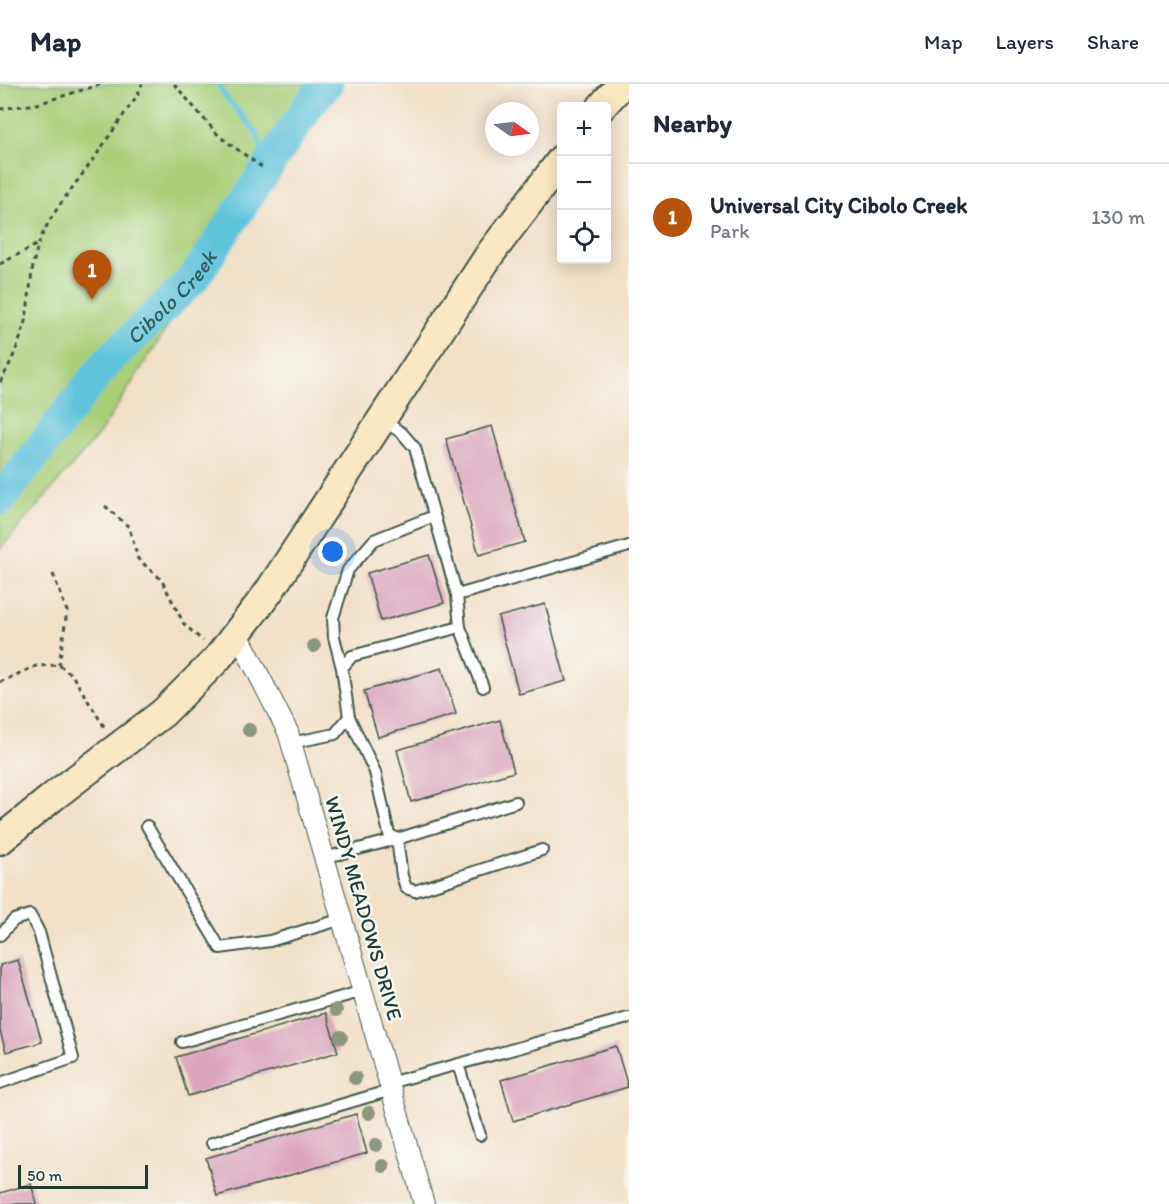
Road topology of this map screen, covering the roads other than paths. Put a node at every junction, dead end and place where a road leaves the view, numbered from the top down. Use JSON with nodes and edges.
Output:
{"nodes":[{"id":1,"x":622,"y":84,"type":"edge"},
{"id":2,"x":606,"y":102,"type":"edge"},
{"id":3,"x":557,"y":164,"type":"edge"},
{"id":4,"x":382,"y":420,"type":"junction"},
{"id":5,"x":434,"y":516,"type":"junction"},
{"id":6,"x":629,"y":546,"type":"edge"},
{"id":7,"x":458,"y":595,"type":"junction"},
{"id":8,"x":460,"y":627,"type":"junction"},
{"id":9,"x":238,"y":633,"type":"junction"},
{"id":10,"x":342,"y":668,"type":"junction"},
{"id":11,"x":483,"y":687,"type":"dead end"},
{"id":12,"x":349,"y":717,"type":"junction"},
{"id":13,"x":291,"y":743,"type":"junction"},
{"id":14,"x":516,"y":802,"type":"dead end"},
{"id":15,"x":147,"y":826,"type":"dead end"},
{"id":16,"x":397,"y":839,"type":"junction"},
{"id":17,"x":0,"y":840,"type":"edge"},
{"id":18,"x":542,"y":850,"type":"dead end"},
{"id":19,"x":324,"y":858,"type":"junction"},
{"id":20,"x":342,"y":919,"type":"junction"},
{"id":21,"x":0,"y":935,"type":"edge"},
{"id":22,"x":363,"y":991,"type":"junction"},
{"id":23,"x":628,"y":1018,"type":"edge"},
{"id":24,"x":182,"y":1042,"type":"dead end"},
{"id":25,"x":458,"y":1064,"type":"junction"},
{"id":26,"x":0,"y":1083,"type":"edge"},
{"id":27,"x":390,"y":1087,"type":"junction"},
{"id":28,"x":480,"y":1135,"type":"dead end"},
{"id":29,"x":212,"y":1143,"type":"dead end"},
{"id":30,"x":424,"y":1204,"type":"edge"}],
"edges":[{"from":1,"to":2,"type":"main road"},
{"from":3,"to":4,"type":"main road"},
{"from":4,"to":5,"type":"lane"},
{"from":4,"to":9,"type":"main road"},
{"from":5,"to":7,"type":"lane"},
{"from":5,"to":10,"type":"lane"},
{"from":6,"to":7,"type":"lane"},
{"from":7,"to":8,"type":"lane"},
{"from":8,"to":10,"type":"lane"},
{"from":8,"to":11,"type":"lane"},
{"from":9,"to":13,"type":"street","name":"WINDY MEADOWS DRIVE"},
{"from":9,"to":17,"type":"main road"},
{"from":10,"to":12,"type":"lane"},
{"from":12,"to":13,"type":"lane"},
{"from":12,"to":16,"type":"lane"},
{"from":13,"to":19,"type":"street","name":"WINDY MEADOWS DRIVE"},
{"from":14,"to":16,"type":"lane"},
{"from":15,"to":20,"type":"lane"},
{"from":16,"to":18,"type":"lane"},
{"from":16,"to":19,"type":"lane"},
{"from":19,"to":20,"type":"street","name":"WINDY MEADOWS DRIVE"},
{"from":20,"to":22,"type":"street","name":"WINDY MEADOWS DRIVE"},
{"from":21,"to":26,"type":"lane"},
{"from":22,"to":24,"type":"lane"},
{"from":22,"to":27,"type":"street","name":"WINDY MEADOWS DRIVE"},
{"from":23,"to":25,"type":"lane"},
{"from":25,"to":27,"type":"lane"},
{"from":25,"to":28,"type":"lane"},
{"from":27,"to":29,"type":"lane"},
{"from":27,"to":30,"type":"street","name":"WINDY MEADOWS DRIVE"}]}
